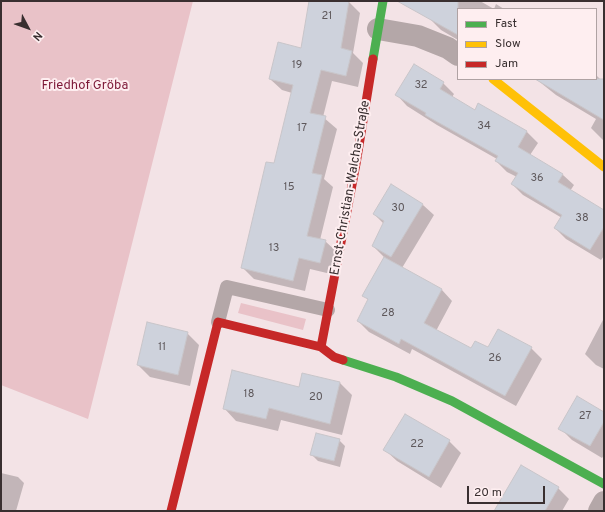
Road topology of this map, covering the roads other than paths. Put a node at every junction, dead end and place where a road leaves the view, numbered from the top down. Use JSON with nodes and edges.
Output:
{"nodes":[{"id":1,"x":383,"y":1,"type":"edge"},
{"id":2,"x":378,"y":28,"type":"junction"},
{"id":3,"x":457,"y":54,"type":"edge"},
{"id":4,"x":495,"y":80,"type":"edge"},
{"id":5,"x":604,"y":167,"type":"edge"},
{"id":6,"x":328,"y":310,"type":"junction"},
{"id":7,"x":218,"y":322,"type":"junction"},
{"id":8,"x":321,"y":347,"type":"junction"},
{"id":9,"x":604,"y":484,"type":"edge"},
{"id":10,"x":604,"y":502,"type":"edge"},
{"id":11,"x":172,"y":511,"type":"edge"},
{"id":12,"x":599,"y":511,"type":"edge"}],
"edges":[{"from":1,"to":2,"type":"street","name":"Ernst-Christian-Walcha-Straße"},
{"from":2,"to":3,"type":"street"},
{"from":2,"to":6,"type":"street","name":"Ernst-Christian-Walcha-Straße"},
{"from":4,"to":5,"type":"street"},
{"from":6,"to":7,"type":"lane"},
{"from":6,"to":8,"type":"street","name":"Ernst-Christian-Walcha-Straße"},
{"from":7,"to":8,"type":"street"},
{"from":7,"to":11,"type":"street"},
{"from":8,"to":9,"type":"street"},
{"from":10,"to":12,"type":"street"}]}
